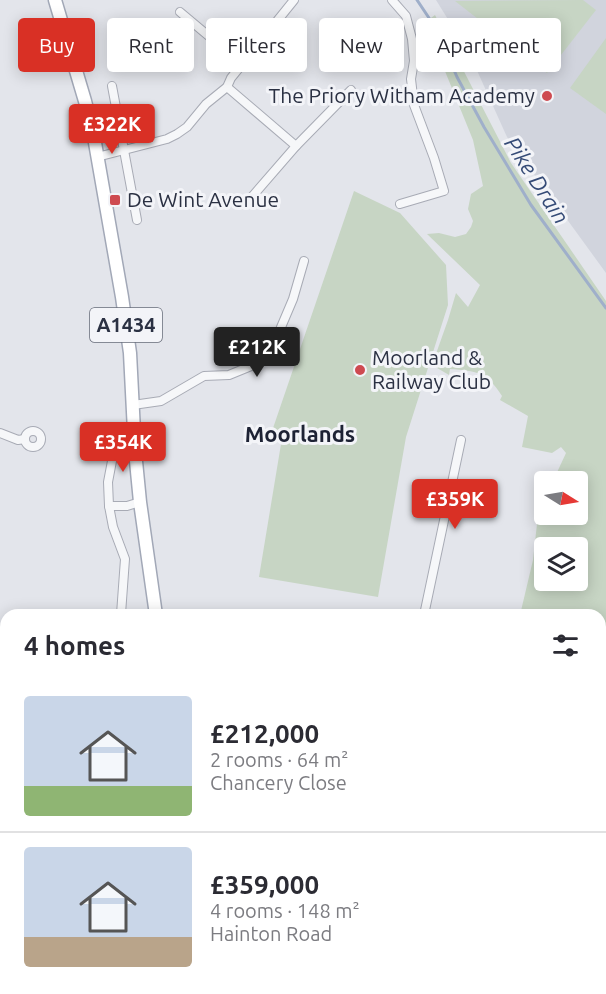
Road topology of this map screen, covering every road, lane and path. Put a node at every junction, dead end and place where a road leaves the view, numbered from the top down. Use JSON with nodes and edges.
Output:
{"nodes":[{"id":1,"x":55,"y":0,"type":"edge"},
{"id":2,"x":294,"y":0,"type":"edge"},
{"id":3,"x":392,"y":0,"type":"edge"},
{"id":4,"x":180,"y":12,"type":"dead end"},
{"id":5,"x":279,"y":18,"type":"edge"},
{"id":6,"x":206,"y":34,"type":"edge"},
{"id":7,"x":236,"y":72,"type":"edge"},
{"id":8,"x":112,"y":86,"type":"dead end"},
{"id":9,"x":227,"y":87,"type":"junction"},
{"id":10,"x":351,"y":90,"type":"dead end"},
{"id":11,"x":296,"y":146,"type":"junction"},
{"id":12,"x":123,"y":149,"type":"junction"},
{"id":13,"x":97,"y":157,"type":"junction"},
{"id":14,"x":250,"y":199,"type":"dead end"},
{"id":15,"x":400,"y":204,"type":"dead end"},
{"id":16,"x":137,"y":220,"type":"dead end"},
{"id":17,"x":304,"y":261,"type":"dead end"},
{"id":18,"x":133,"y":405,"type":"junction"},
{"id":19,"x":0,"y":433,"type":"edge"},
{"id":20,"x":25,"y":438,"type":"dead end"},
{"id":21,"x":116,"y":440,"type":"dead end"},
{"id":22,"x":461,"y":440,"type":"dead end"},
{"id":23,"x":140,"y":502,"type":"junction"},
{"id":24,"x":109,"y":506,"type":"junction"},
{"id":25,"x":121,"y":609,"type":"edge"},
{"id":26,"x":155,"y":609,"type":"edge"},
{"id":27,"x":425,"y":609,"type":"edge"}],
"edges":[{"from":1,"to":13,"type":"main road","number":"A1434"},
{"from":2,"to":5,"type":"street"},
{"from":3,"to":15,"type":"street"},
{"from":4,"to":6,"type":"street"},
{"from":7,"to":9,"type":"street"},
{"from":8,"to":12,"type":"street"},
{"from":9,"to":11,"type":"street"},
{"from":9,"to":12,"type":"street"},
{"from":10,"to":11,"type":"street"},
{"from":11,"to":14,"type":"street"},
{"from":12,"to":13,"type":"street"},
{"from":12,"to":16,"type":"street"},
{"from":13,"to":18,"type":"main road","number":"A1434"},
{"from":17,"to":18,"type":"street"},
{"from":18,"to":23,"type":"main road","number":"A1434"},
{"from":19,"to":20,"type":"street"},
{"from":21,"to":24,"type":"street"},
{"from":22,"to":27,"type":"street"},
{"from":23,"to":24,"type":"street"},
{"from":23,"to":26,"type":"main road","number":"A1434"},
{"from":24,"to":25,"type":"street"}]}
